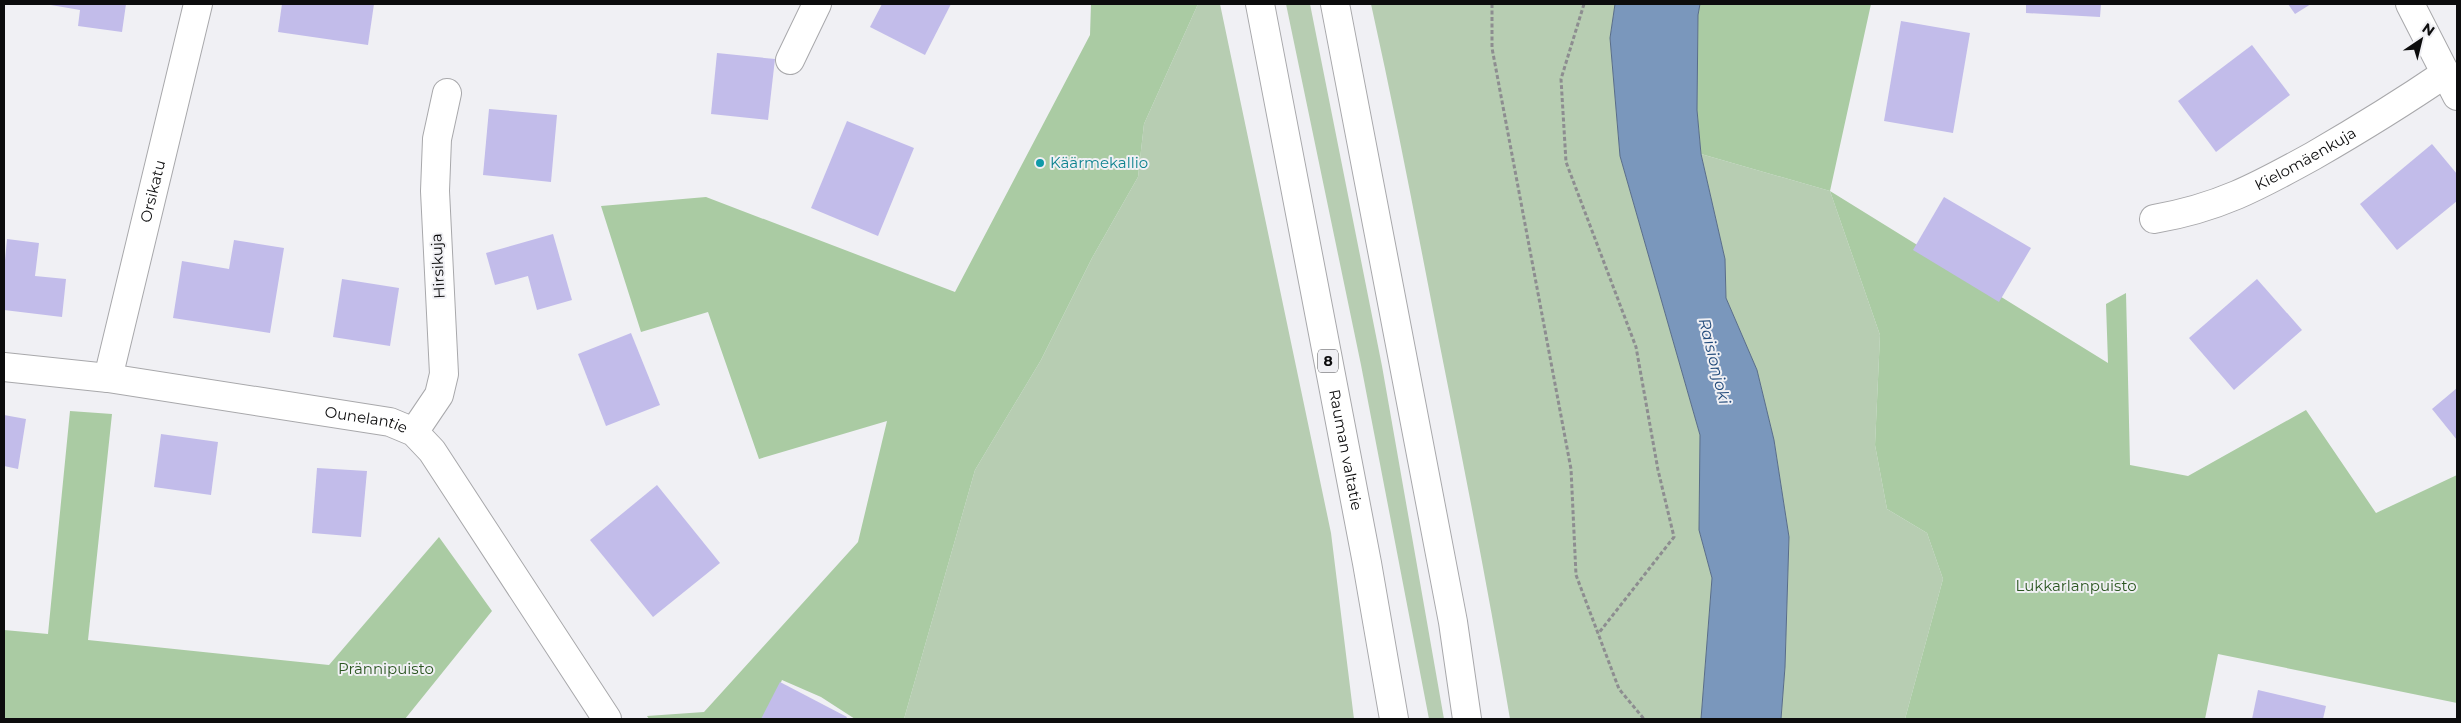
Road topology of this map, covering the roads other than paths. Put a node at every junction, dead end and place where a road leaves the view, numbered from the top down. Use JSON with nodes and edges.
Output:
{"nodes":[{"id":1,"x":198,"y":4,"type":"edge"},
{"id":2,"x":817,"y":4,"type":"edge"},
{"id":3,"x":1260,"y":4,"type":"edge"},
{"id":4,"x":1335,"y":4,"type":"edge"},
{"id":5,"x":2410,"y":4,"type":"edge"},
{"id":6,"x":790,"y":60,"type":"dead end"},
{"id":7,"x":2452,"y":85,"type":"edge"},
{"id":8,"x":447,"y":93,"type":"dead end"},
{"id":9,"x":2154,"y":218,"type":"dead end"},
{"id":10,"x":4,"y":367,"type":"edge"},
{"id":11,"x":108,"y":378,"type":"junction"},
{"id":12,"x":414,"y":432,"type":"junction"},
{"id":13,"x":607,"y":719,"type":"edge"},
{"id":14,"x":1394,"y":719,"type":"edge"},
{"id":15,"x":1467,"y":719,"type":"edge"}],
"edges":[{"from":1,"to":11,"type":"main road","name":"Orsikatu"},
{"from":2,"to":6,"type":"main road"},
{"from":3,"to":14,"type":"main road","name":"Rauman valtatie","number":"8"},
{"from":4,"to":15,"type":"main road"},
{"from":5,"to":7,"type":"main road"},
{"from":7,"to":9,"type":"main road","name":"Kielomäenkuja"},
{"from":8,"to":12,"type":"main road","name":"Hirsikuja"},
{"from":10,"to":11,"type":"main road","name":"Ounelantie"},
{"from":11,"to":12,"type":"main road","name":"Ounelantie"},
{"from":12,"to":13,"type":"main road","name":"Ounelantie"}]}
